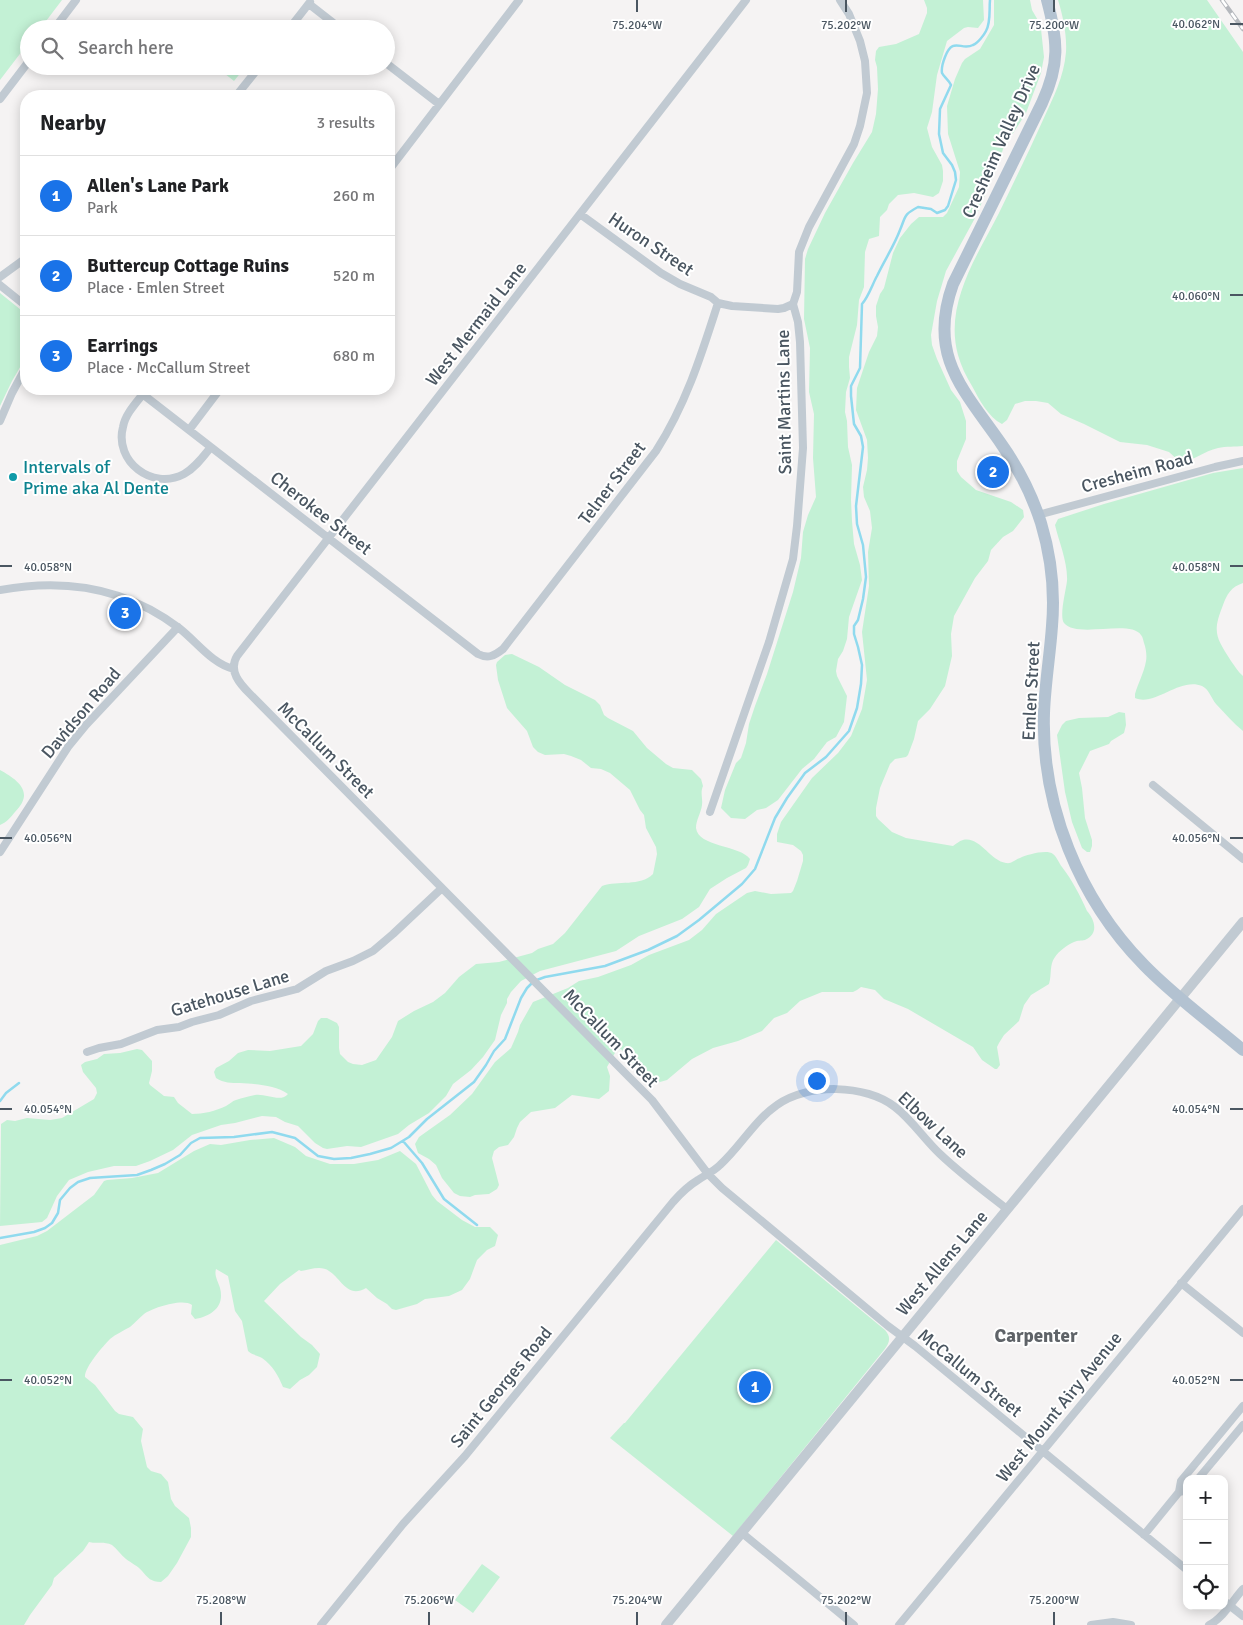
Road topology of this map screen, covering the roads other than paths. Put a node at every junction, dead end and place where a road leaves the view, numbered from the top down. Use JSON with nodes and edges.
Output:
{"nodes":[{"id":1,"x":76,"y":0,"type":"edge"},
{"id":2,"x":519,"y":0,"type":"edge"},
{"id":3,"x":746,"y":0,"type":"edge"},
{"id":4,"x":840,"y":0,"type":"edge"},
{"id":5,"x":1047,"y":0,"type":"edge"},
{"id":6,"x":310,"y":2,"type":"edge"},
{"id":7,"x":61,"y":20,"type":"edge"},
{"id":8,"x":296,"y":20,"type":"edge"},
{"id":9,"x":331,"y":20,"type":"edge"},
{"id":10,"x":395,"y":70,"type":"edge"},
{"id":11,"x":20,"y":73,"type":"edge"},
{"id":12,"x":253,"y":75,"type":"edge"},
{"id":13,"x":241,"y":90,"type":"edge"},
{"id":14,"x":0,"y":99,"type":"edge"},
{"id":15,"x":439,"y":104,"type":"junction"},
{"id":16,"x":395,"y":162,"type":"edge"},
{"id":17,"x":580,"y":214,"type":"junction"},
{"id":18,"x":20,"y":262,"type":"edge"},
{"id":19,"x":0,"y":277,"type":"edge"},
{"id":20,"x":0,"y":285,"type":"edge"},
{"id":21,"x":951,"y":291,"type":"joint"},
{"id":22,"x":20,"y":301,"type":"edge"},
{"id":23,"x":718,"y":303,"type":"junction"},
{"id":24,"x":793,"y":304,"type":"junction"},
{"id":25,"x":20,"y":378,"type":"edge"},
{"id":26,"x":142,"y":395,"type":"edge"},
{"id":27,"x":144,"y":395,"type":"edge"},
{"id":28,"x":215,"y":395,"type":"edge"},
{"id":29,"x":0,"y":421,"type":"edge"},
{"id":30,"x":189,"y":430,"type":"junction"},
{"id":31,"x":211,"y":447,"type":"junction"},
{"id":32,"x":1243,"y":461,"type":"edge"},
{"id":33,"x":1038,"y":515,"type":"junction"},
{"id":34,"x":329,"y":539,"type":"junction"},
{"id":35,"x":0,"y":590,"type":"edge"},
{"id":36,"x":178,"y":627,"type":"junction"},
{"id":37,"x":490,"y":657,"type":"joint"},
{"id":38,"x":234,"y":669,"type":"junction"},
{"id":39,"x":1153,"y":785,"type":"dead end"},
{"id":40,"x":710,"y":812,"type":"dead end"},
{"id":41,"x":0,"y":852,"type":"edge"},
{"id":42,"x":1243,"y":859,"type":"edge"},
{"id":43,"x":442,"y":888,"type":"junction"},
{"id":44,"x":1243,"y":922,"type":"edge"},
{"id":45,"x":1180,"y":998,"type":"junction"},
{"id":46,"x":1243,"y":1050,"type":"edge"},
{"id":47,"x":87,"y":1052,"type":"dead end"},
{"id":48,"x":708,"y":1174,"type":"junction"},
{"id":49,"x":1243,"y":1209,"type":"edge"},
{"id":50,"x":1007,"y":1210,"type":"junction"},
{"id":51,"x":1182,"y":1283,"type":"junction"},
{"id":52,"x":1242,"y":1332,"type":"edge"},
{"id":53,"x":902,"y":1336,"type":"junction"},
{"id":54,"x":1243,"y":1406,"type":"edge"},
{"id":55,"x":1243,"y":1425,"type":"edge"},
{"id":56,"x":1043,"y":1452,"type":"junction"},
{"id":57,"x":1186,"y":1475,"type":"edge"},
{"id":58,"x":1201,"y":1475,"type":"edge"},
{"id":59,"x":1183,"y":1479,"type":"edge"},
{"id":60,"x":1183,"y":1491,"type":"edge"},
{"id":61,"x":742,"y":1532,"type":"junction"},
{"id":62,"x":1144,"y":1534,"type":"junction"},
{"id":63,"x":1183,"y":1567,"type":"edge"},
{"id":64,"x":1243,"y":1589,"type":"edge"},
{"id":65,"x":1228,"y":1602,"type":"edge"},
{"id":66,"x":1228,"y":1604,"type":"edge"},
{"id":67,"x":1222,"y":1610,"type":"edge"},
{"id":68,"x":1243,"y":1616,"type":"edge"},
{"id":69,"x":1212,"y":1624,"type":"edge"},
{"id":70,"x":321,"y":1625,"type":"edge"},
{"id":71,"x":666,"y":1625,"type":"edge"},
{"id":72,"x":854,"y":1625,"type":"edge"},
{"id":73,"x":899,"y":1625,"type":"edge"},
{"id":74,"x":1091,"y":1625,"type":"edge"},
{"id":75,"x":1131,"y":1625,"type":"edge"}],
"edges":[{"from":1,"to":7,"type":"street"},
{"from":2,"to":15,"type":"street"},
{"from":3,"to":17,"type":"street","name":"West Mermaid Lane"},
{"from":4,"to":24,"type":"street","name":"Saint Martins Lane"},
{"from":5,"to":21,"type":"main road","name":"Cresheim Valley Drive"},
{"from":6,"to":8,"type":"street"},
{"from":6,"to":9,"type":"street"},
{"from":10,"to":15,"type":"street"},
{"from":11,"to":14,"type":"street"},
{"from":12,"to":13,"type":"street"},
{"from":15,"to":16,"type":"street"},
{"from":17,"to":23,"type":"street","name":"Huron Street"},
{"from":17,"to":34,"type":"street","name":"West Mermaid Lane"},
{"from":18,"to":19,"type":"street"},
{"from":20,"to":22,"type":"street"},
{"from":21,"to":33,"type":"main road","name":"Emlen Street"},
{"from":23,"to":24,"type":"street","name":"Huron Street"},
{"from":23,"to":37,"type":"street","name":"Telner Street"},
{"from":24,"to":40,"type":"street","name":"Saint Martins Lane"},
{"from":25,"to":29,"type":"street"},
{"from":26,"to":31,"type":"street"},
{"from":27,"to":30,"type":"street","name":"Cherokee Street"},
{"from":28,"to":30,"type":"street"},
{"from":30,"to":31,"type":"street","name":"Cherokee Street"},
{"from":31,"to":34,"type":"street","name":"Cherokee Street"},
{"from":32,"to":33,"type":"street","name":"Cresheim Road"},
{"from":33,"to":45,"type":"main road","name":"Emlen Street"},
{"from":34,"to":37,"type":"street","name":"Cherokee Street"},
{"from":34,"to":38,"type":"street","name":"West Mermaid Lane"},
{"from":35,"to":36,"type":"street","name":"McCallum Street"},
{"from":36,"to":38,"type":"street","name":"McCallum Street"},
{"from":36,"to":41,"type":"street","name":"Davidson Road"},
{"from":38,"to":43,"type":"street","name":"McCallum Street"},
{"from":39,"to":42,"type":"street"},
{"from":43,"to":47,"type":"street","name":"Gatehouse Lane"},
{"from":43,"to":48,"type":"street","name":"McCallum Street"},
{"from":44,"to":45,"type":"street","name":"West Allens Lane"},
{"from":45,"to":46,"type":"main road","name":"Emlen Street"},
{"from":45,"to":50,"type":"street","name":"West Allens Lane"},
{"from":48,"to":50,"type":"street","name":"Elbow Lane"},
{"from":48,"to":53,"type":"street","name":"McCallum Street"},
{"from":48,"to":70,"type":"street","name":"Saint Georges Road"},
{"from":49,"to":51,"type":"street","name":"West Mount Airy Avenue"},
{"from":50,"to":53,"type":"street","name":"West Allens Lane"},
{"from":51,"to":52,"type":"street"},
{"from":51,"to":56,"type":"street","name":"West Mount Airy Avenue"},
{"from":53,"to":56,"type":"street","name":"McCallum Street"},
{"from":53,"to":61,"type":"street","name":"West Allens Lane"},
{"from":54,"to":57,"type":"street"},
{"from":55,"to":58,"type":"street"},
{"from":56,"to":62,"type":"street","name":"McCallum Street"},
{"from":56,"to":73,"type":"street","name":"West Mount Airy Avenue"},
{"from":59,"to":60,"type":"street"},
{"from":60,"to":62,"type":"street"},
{"from":61,"to":71,"type":"street","name":"West Allens Lane"},
{"from":61,"to":72,"type":"street"},
{"from":62,"to":63,"type":"street","name":"McCallum Street"},
{"from":64,"to":65,"type":"street"},
{"from":66,"to":68,"type":"street"},
{"from":67,"to":69,"type":"street"},
{"from":74,"to":75,"type":"street"}]}
